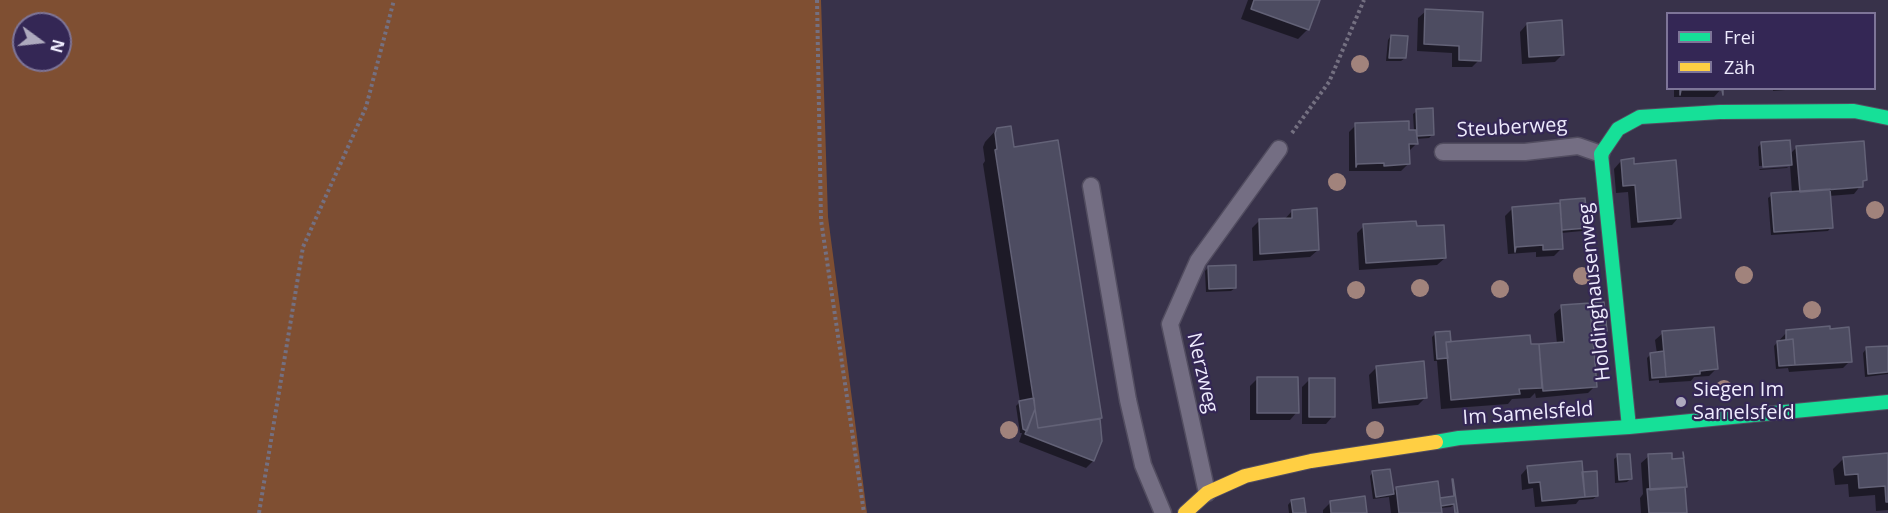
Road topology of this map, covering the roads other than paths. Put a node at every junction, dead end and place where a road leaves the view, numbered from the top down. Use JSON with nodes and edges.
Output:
{"nodes":[{"id":1,"x":1888,"y":118,"type":"edge"},
{"id":2,"x":1279,"y":149,"type":"road end"},
{"id":3,"x":1443,"y":152,"type":"dead end"},
{"id":4,"x":1600,"y":154,"type":"junction"},
{"id":5,"x":1091,"y":186,"type":"dead end"},
{"id":6,"x":1888,"y":402,"type":"edge"},
{"id":7,"x":1629,"y":426,"type":"junction"},
{"id":8,"x":1206,"y":493,"type":"junction"},
{"id":9,"x":1162,"y":513,"type":"edge"},
{"id":10,"x":1185,"y":513,"type":"edge"}],
"edges":[{"from":1,"to":4,"type":"street"},
{"from":2,"to":8,"type":"lane","name":"Nerzweg"},
{"from":3,"to":4,"type":"lane","name":"Steuberweg"},
{"from":4,"to":7,"type":"street","name":"Holdinghausenweg"},
{"from":5,"to":9,"type":"lane"},
{"from":6,"to":7,"type":"street","name":"Im Samelsfeld"},
{"from":7,"to":8,"type":"street","name":"Im Samelsfeld"},
{"from":8,"to":10,"type":"street","name":"Im Samelsfeld"}]}
